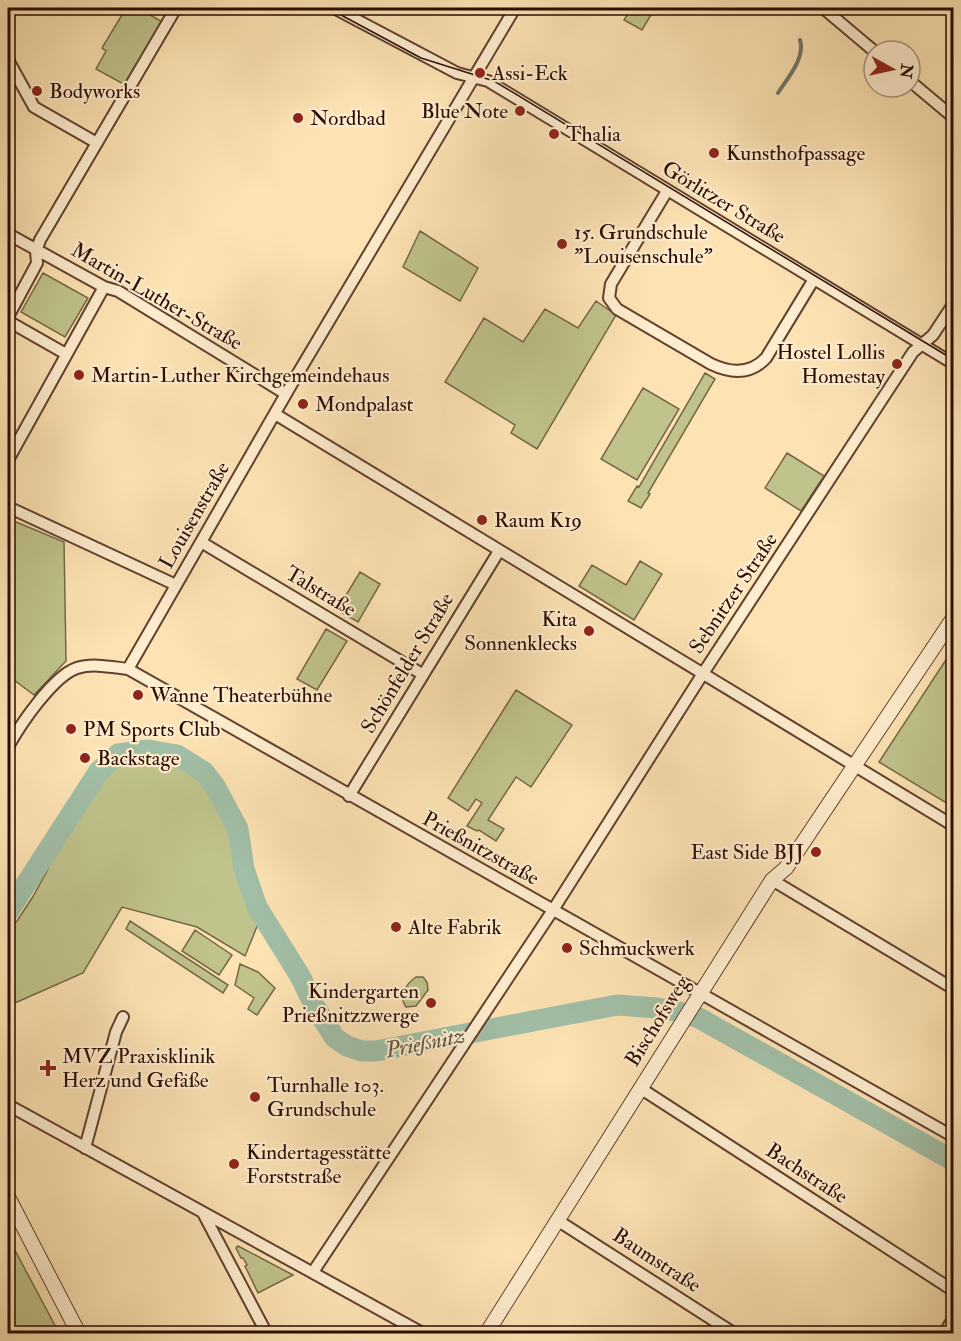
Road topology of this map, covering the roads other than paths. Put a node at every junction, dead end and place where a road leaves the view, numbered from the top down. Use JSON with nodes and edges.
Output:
{"nodes":[{"id":1,"x":176,"y":8,"type":"edge"},
{"id":2,"x":334,"y":8,"type":"edge"},
{"id":3,"x":515,"y":8,"type":"edge"},
{"id":4,"x":823,"y":8,"type":"edge"},
{"id":5,"x":862,"y":41,"type":"edge"},
{"id":6,"x":8,"y":60,"type":"edge"},
{"id":7,"x":472,"y":78,"type":"junction"},
{"id":8,"x":922,"y":91,"type":"edge"},
{"id":9,"x":954,"y":118,"type":"edge"},
{"id":10,"x":97,"y":143,"type":"junction"},
{"id":11,"x":667,"y":190,"type":"junction"},
{"id":12,"x":8,"y":234,"type":"edge"},
{"id":13,"x":36,"y":251,"type":"junction"},
{"id":14,"x":814,"y":279,"type":"junction"},
{"id":15,"x":104,"y":287,"type":"junction"},
{"id":16,"x":954,"y":303,"type":"edge"},
{"id":17,"x":8,"y":319,"type":"edge"},
{"id":18,"x":921,"y":344,"type":"junction"},
{"id":19,"x":66,"y":354,"type":"junction"},
{"id":20,"x":954,"y":364,"type":"edge"},
{"id":21,"x":286,"y":394,"type":"junction"},
{"id":22,"x":275,"y":414,"type":"junction"},
{"id":23,"x":8,"y":460,"type":"edge"},
{"id":24,"x":8,"y":507,"type":"edge"},
{"id":25,"x":201,"y":542,"type":"junction"},
{"id":26,"x":499,"y":550,"type":"junction"},
{"id":27,"x":176,"y":585,"type":"junction"},
{"id":28,"x":954,"y":617,"type":"edge"},
{"id":29,"x":128,"y":669,"type":"junction"},
{"id":30,"x":422,"y":674,"type":"junction"},
{"id":31,"x":702,"y":675,"type":"junction"},
{"id":32,"x":8,"y":747,"type":"edge"},
{"id":33,"x":854,"y":766,"type":"junction"},
{"id":34,"x":349,"y":796,"type":"junction"},
{"id":35,"x":954,"y":826,"type":"edge"},
{"id":36,"x":772,"y":879,"type":"junction"},
{"id":37,"x":553,"y":910,"type":"junction"},
{"id":38,"x":954,"y":989,"type":"edge"},
{"id":39,"x":700,"y":992,"type":"junction"},
{"id":40,"x":123,"y":1017,"type":"dead end"},
{"id":41,"x":640,"y":1088,"type":"junction"},
{"id":42,"x":8,"y":1105,"type":"edge"},
{"id":43,"x":954,"y":1137,"type":"edge"},
{"id":44,"x":85,"y":1148,"type":"junction"},
{"id":45,"x":8,"y":1197,"type":"edge"},
{"id":46,"x":203,"y":1212,"type":"junction"},
{"id":47,"x":557,"y":1220,"type":"junction"},
{"id":48,"x":312,"y":1272,"type":"junction"},
{"id":49,"x":954,"y":1291,"type":"edge"},
{"id":50,"x":954,"y":1317,"type":"edge"},
{"id":51,"x":79,"y":1334,"type":"edge"},
{"id":52,"x":267,"y":1334,"type":"edge"},
{"id":53,"x":424,"y":1334,"type":"edge"},
{"id":54,"x":486,"y":1334,"type":"edge"},
{"id":55,"x":735,"y":1334,"type":"edge"},
{"id":56,"x":944,"y":1334,"type":"edge"}],
"edges":[{"from":1,"to":10,"type":"street"},
{"from":2,"to":7,"type":"street","name":"Görlitzer Straße"},
{"from":3,"to":7,"type":"street"},
{"from":4,"to":5,"type":"street"},
{"from":6,"to":10,"type":"street"},
{"from":7,"to":11,"type":"street","name":"Görlitzer Straße"},
{"from":7,"to":21,"type":"street","name":"Louisenstraße"},
{"from":8,"to":9,"type":"street"},
{"from":10,"to":13,"type":"street"},
{"from":11,"to":14,"type":"street","name":"Görlitzer Straße"},
{"from":11,"to":14,"type":"street"},
{"from":12,"to":13,"type":"street","name":"Martin-Luther-Straße"},
{"from":13,"to":15,"type":"street","name":"Martin-Luther-Straße"},
{"from":13,"to":17,"type":"street"},
{"from":14,"to":18,"type":"street","name":"Görlitzer Straße"},
{"from":15,"to":19,"type":"street"},
{"from":15,"to":21,"type":"street","name":"Martin-Luther-Straße"},
{"from":16,"to":18,"type":"street","name":"Sebnitzer Straße"},
{"from":17,"to":19,"type":"street"},
{"from":18,"to":20,"type":"street","name":"Görlitzer Straße"},
{"from":18,"to":31,"type":"street","name":"Sebnitzer Straße"},
{"from":19,"to":23,"type":"street"},
{"from":21,"to":22,"type":"street","name":"Louisenstraße"},
{"from":22,"to":25,"type":"street","name":"Louisenstraße"},
{"from":22,"to":26,"type":"street"},
{"from":24,"to":27,"type":"street"},
{"from":25,"to":27,"type":"street","name":"Louisenstraße"},
{"from":25,"to":30,"type":"street","name":"Talstraße"},
{"from":26,"to":30,"type":"street","name":"Schönfelder Straße"},
{"from":26,"to":31,"type":"street"},
{"from":27,"to":29,"type":"street","name":"Louisenstraße"},
{"from":28,"to":33,"type":"street","name":"Bischofsweg"},
{"from":29,"to":32,"type":"street","name":"Prießnitzstraße"},
{"from":29,"to":34,"type":"street","name":"Prießnitzstraße"},
{"from":30,"to":34,"type":"street","name":"Schönfelder Straße"},
{"from":31,"to":33,"type":"street"},
{"from":31,"to":37,"type":"street","name":"Sebnitzer Straße"},
{"from":33,"to":35,"type":"street"},
{"from":33,"to":36,"type":"street","name":"Bischofsweg"},
{"from":34,"to":37,"type":"street","name":"Prießnitzstraße"},
{"from":36,"to":38,"type":"street"},
{"from":36,"to":39,"type":"street","name":"Bischofsweg"},
{"from":37,"to":39,"type":"street","name":"Prießnitzstraße"},
{"from":37,"to":48,"type":"street","name":"Sebnitzer Straße"},
{"from":39,"to":41,"type":"street","name":"Bischofsweg"},
{"from":39,"to":43,"type":"street","name":"Prießnitzstraße"},
{"from":40,"to":44,"type":"street"},
{"from":41,"to":47,"type":"street","name":"Bischofsweg"},
{"from":41,"to":49,"type":"street","name":"Bachstraße"},
{"from":42,"to":44,"type":"street"},
{"from":44,"to":46,"type":"street"},
{"from":45,"to":51,"type":"street"},
{"from":46,"to":48,"type":"street"},
{"from":46,"to":52,"type":"street"},
{"from":47,"to":54,"type":"street","name":"Bischofsweg"},
{"from":47,"to":55,"type":"street","name":"Baumstraße"},
{"from":48,"to":53,"type":"street"},
{"from":50,"to":56,"type":"street"}]}
